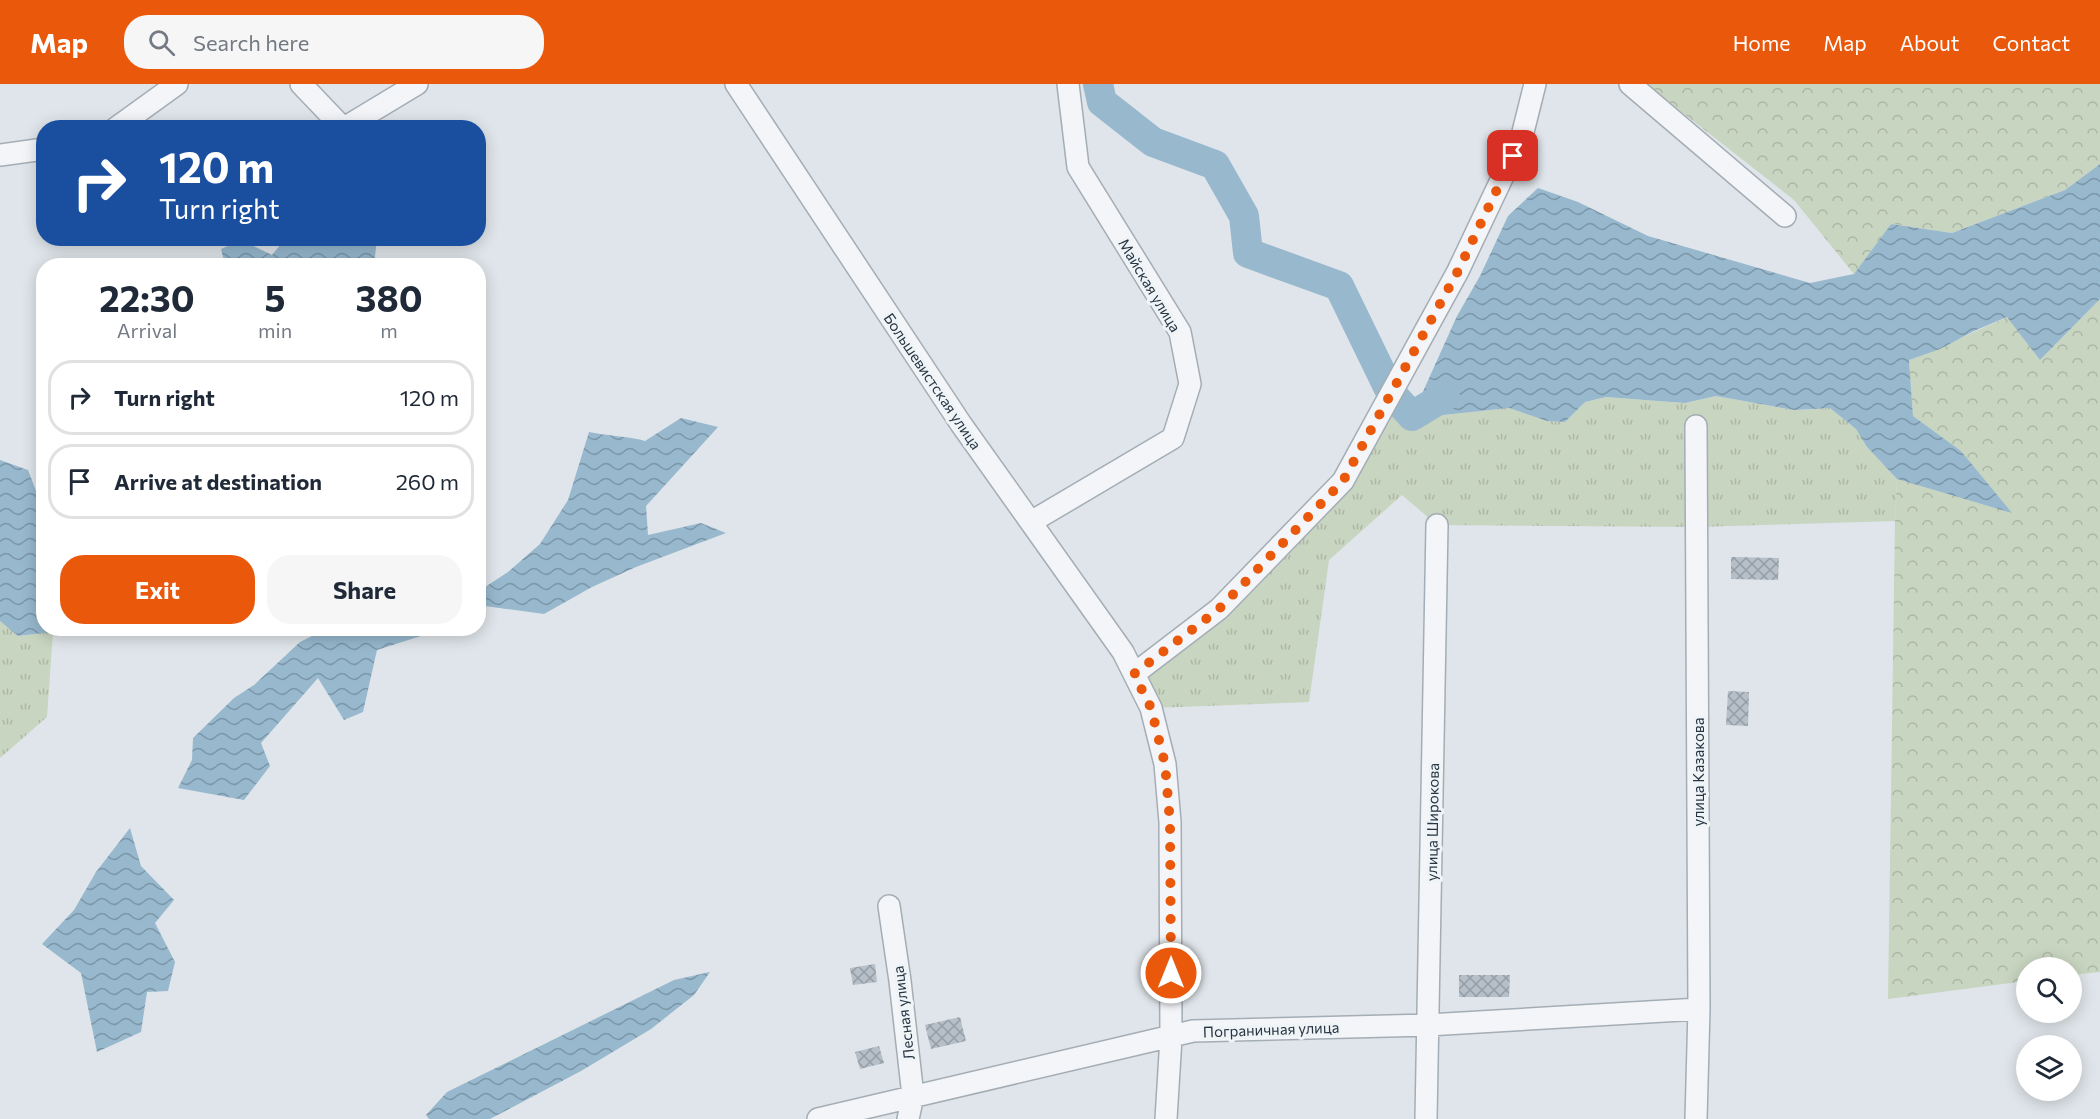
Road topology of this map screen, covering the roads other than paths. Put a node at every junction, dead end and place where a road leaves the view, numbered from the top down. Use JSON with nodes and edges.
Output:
{"nodes":[{"id":1,"x":177,"y":84,"type":"edge"},
{"id":2,"x":301,"y":84,"type":"edge"},
{"id":3,"x":417,"y":84,"type":"edge"},
{"id":4,"x":736,"y":84,"type":"edge"},
{"id":5,"x":1068,"y":84,"type":"edge"},
{"id":6,"x":1535,"y":84,"type":"edge"},
{"id":7,"x":1630,"y":84,"type":"edge"},
{"id":8,"x":127,"y":120,"type":"edge"},
{"id":9,"x":336,"y":120,"type":"edge"},
{"id":10,"x":357,"y":120,"type":"edge"},
{"id":11,"x":36,"y":150,"type":"edge"},
{"id":12,"x":0,"y":155,"type":"edge"},
{"id":13,"x":1785,"y":216,"type":"dead end"},
{"id":14,"x":1696,"y":426,"type":"dead end"},
{"id":15,"x":1031,"y":522,"type":"junction"},
{"id":16,"x":1437,"y":525,"type":"dead end"},
{"id":17,"x":1134,"y":674,"type":"junction"},
{"id":18,"x":889,"y":906,"type":"dead end"},
{"id":19,"x":1699,"y":1009,"type":"junction"},
{"id":20,"x":1428,"y":1025,"type":"junction"},
{"id":21,"x":1171,"y":1038,"type":"junction"},
{"id":22,"x":913,"y":1096,"type":"junction"},
{"id":23,"x":818,"y":1119,"type":"edge"},
{"id":24,"x":908,"y":1119,"type":"edge"},
{"id":25,"x":1167,"y":1119,"type":"edge"},
{"id":26,"x":1426,"y":1119,"type":"edge"},
{"id":27,"x":1696,"y":1119,"type":"edge"}],
"edges":[{"from":1,"to":8,"type":"street"},
{"from":2,"to":9,"type":"street"},
{"from":3,"to":10,"type":"street"},
{"from":4,"to":15,"type":"street","name":"Большевистская улица"},
{"from":5,"to":15,"type":"street","name":"Майская улица"},
{"from":6,"to":17,"type":"street"},
{"from":7,"to":13,"type":"street"},
{"from":11,"to":12,"type":"street"},
{"from":14,"to":19,"type":"street","name":"улица Казакова"},
{"from":15,"to":17,"type":"street","name":"Большевистская улица"},
{"from":16,"to":20,"type":"street","name":"улица Широкова"},
{"from":17,"to":21,"type":"street","name":"Большевистская улица"},
{"from":18,"to":22,"type":"street","name":"Лесная улица"},
{"from":19,"to":20,"type":"street","name":"Пограничная улица"},
{"from":19,"to":27,"type":"street","name":"улица Казакова"},
{"from":20,"to":21,"type":"street","name":"Пограничная улица"},
{"from":20,"to":26,"type":"street","name":"улица Широкова"},
{"from":21,"to":22,"type":"street","name":"Пограничная улица"},
{"from":21,"to":25,"type":"street","name":"Большевистская улица"},
{"from":22,"to":23,"type":"street","name":"Пограничная улица"},
{"from":22,"to":24,"type":"street","name":"Лесная улица"}]}
